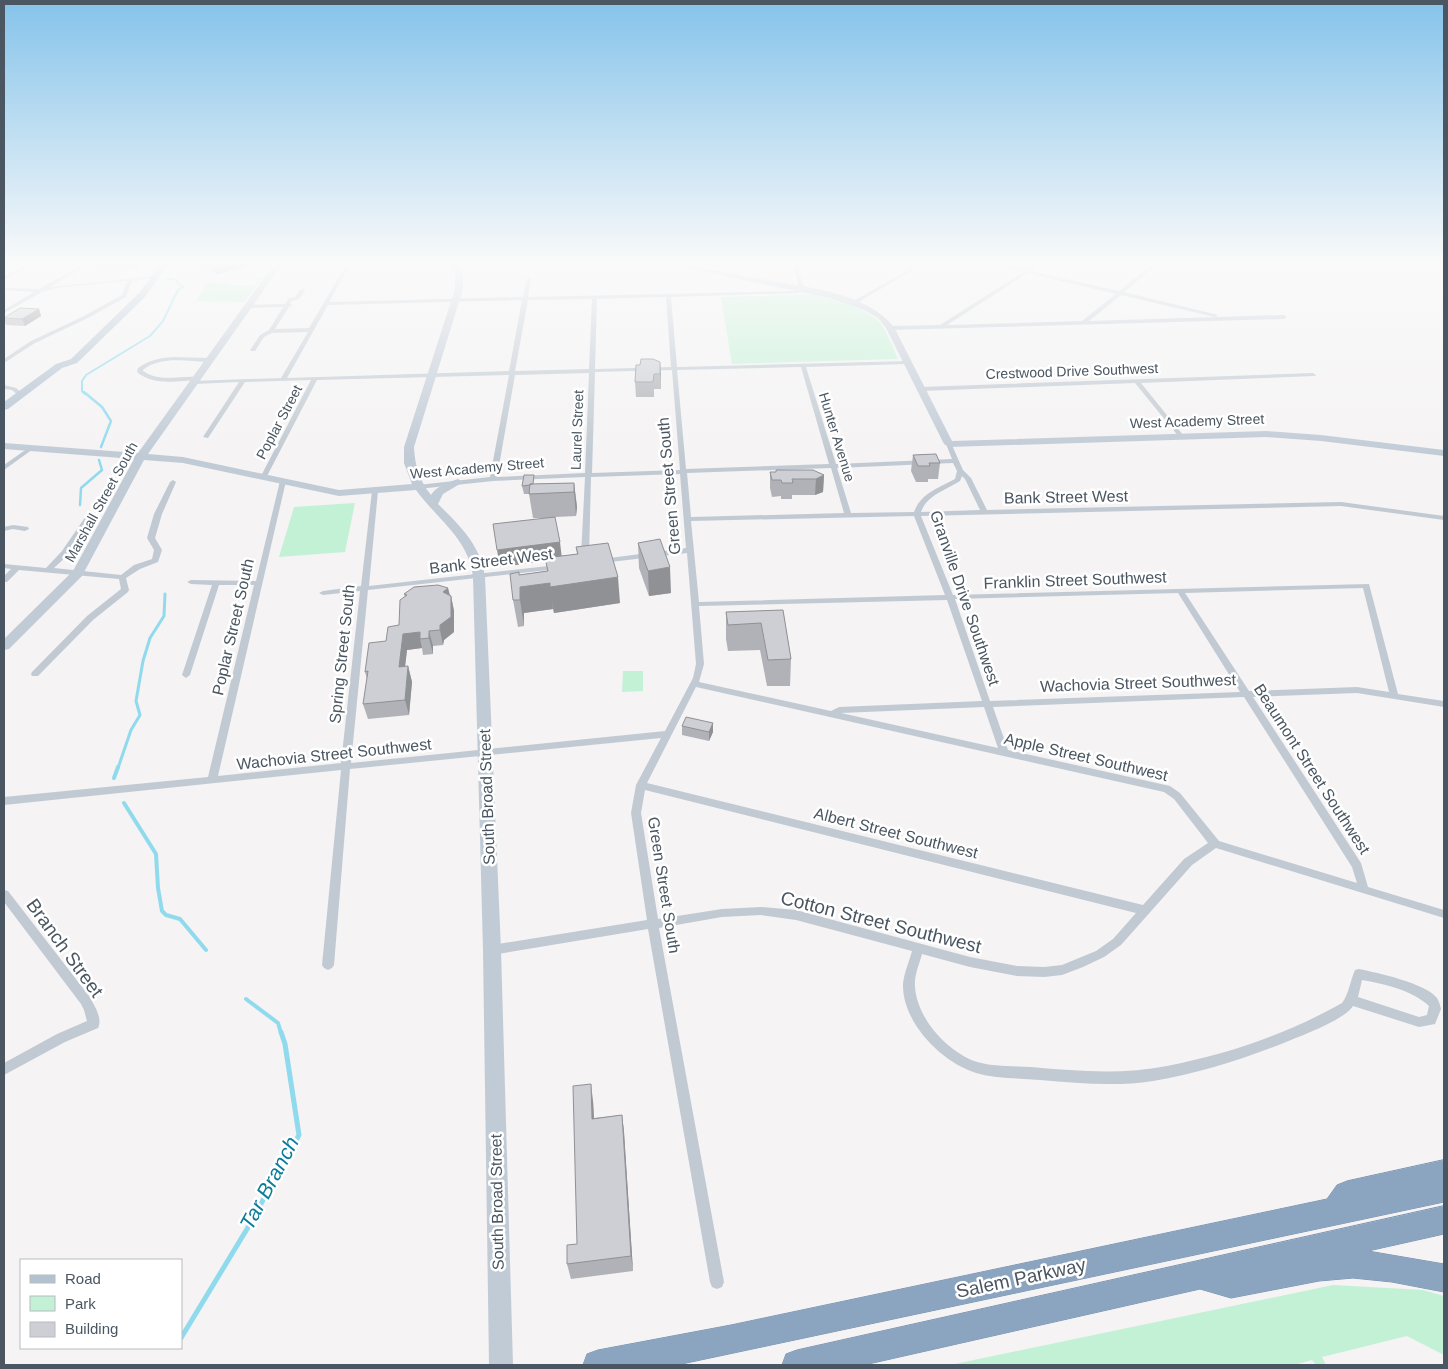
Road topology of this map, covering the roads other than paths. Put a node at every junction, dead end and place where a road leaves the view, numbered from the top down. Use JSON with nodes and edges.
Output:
{"nodes":[{"id":1,"x":65,"y":327,"type":"edge"},
{"id":2,"x":110,"y":327,"type":"edge"},
{"id":3,"x":234,"y":327,"type":"edge"},
{"id":4,"x":274,"y":327,"type":"edge"},
{"id":5,"x":312,"y":327,"type":"edge"},
{"id":6,"x":447,"y":327,"type":"edge"},
{"id":7,"x":521,"y":327,"type":"edge"},
{"id":8,"x":594,"y":327,"type":"edge"},
{"id":9,"x":671,"y":327,"type":"edge"},
{"id":10,"x":919,"y":327,"type":"edge"},
{"id":11,"x":891,"y":328,"type":"joint"},
{"id":12,"x":310,"y":330,"type":"junction"},
{"id":13,"x":271,"y":331,"type":"junction"},
{"id":14,"x":253,"y":350,"type":"dead end"},
{"id":15,"x":74,"y":360,"type":"junction"},
{"id":16,"x":210,"y":360,"type":"junction"},
{"id":17,"x":4,"y":361,"type":"edge"},
{"id":18,"x":907,"y":362,"type":"junction"},
{"id":19,"x":802,"y":365,"type":"junction"},
{"id":20,"x":674,"y":368,"type":"junction"},
{"id":21,"x":592,"y":371,"type":"junction"},
{"id":22,"x":513,"y":373,"type":"junction"},
{"id":23,"x":1313,"y":375,"type":"dead end"},
{"id":24,"x":431,"y":376,"type":"junction"},
{"id":25,"x":315,"y":379,"type":"junction"},
{"id":26,"x":195,"y":380,"type":"junction"},
{"id":27,"x":283,"y":380,"type":"junction"},
{"id":28,"x":243,"y":381,"type":"junction"},
{"id":29,"x":1136,"y":381,"type":"junction"},
{"id":30,"x":4,"y":387,"type":"edge"},
{"id":31,"x":921,"y":389,"type":"junction"},
{"id":32,"x":21,"y":395,"type":"junction"},
{"id":33,"x":4,"y":407,"type":"edge"},
{"id":34,"x":4,"y":416,"type":"edge"},
{"id":35,"x":1181,"y":436,"type":"junction"},
{"id":36,"x":206,"y":437,"type":"dead end"},
{"id":37,"x":949,"y":444,"type":"junction"},
{"id":38,"x":4,"y":446,"type":"edge"},
{"id":39,"x":31,"y":448,"type":"junction"},
{"id":40,"x":1444,"y":453,"type":"edge"},
{"id":41,"x":141,"y":456,"type":"junction"},
{"id":42,"x":956,"y":461,"type":"junction"},
{"id":43,"x":834,"y":466,"type":"junction"},
{"id":44,"x":4,"y":468,"type":"edge"},
{"id":45,"x":684,"y":471,"type":"junction"},
{"id":46,"x":960,"y":471,"type":"junction"},
{"id":47,"x":588,"y":475,"type":"junction"},
{"id":48,"x":264,"y":476,"type":"junction"},
{"id":49,"x":493,"y":480,"type":"junction"},
{"id":50,"x":282,"y":481,"type":"junction"},
{"id":51,"x":173,"y":482,"type":"dead end"},
{"id":52,"x":458,"y":482,"type":"junction"},
{"id":53,"x":418,"y":487,"type":"junction"},
{"id":54,"x":375,"y":491,"type":"junction"},
{"id":55,"x":433,"y":503,"type":"junction"},
{"id":56,"x":984,"y":512,"type":"junction"},
{"id":57,"x":917,"y":514,"type":"junction"},
{"id":58,"x":91,"y":515,"type":"dead end"},
{"id":59,"x":848,"y":516,"type":"junction"},
{"id":60,"x":1444,"y":518,"type":"edge"},
{"id":61,"x":688,"y":519,"type":"junction"},
{"id":62,"x":4,"y":529,"type":"edge"},
{"id":63,"x":24,"y":529,"type":"dead end"},
{"id":64,"x":690,"y":550,"type":"junction"},
{"id":65,"x":4,"y":566,"type":"edge"},
{"id":66,"x":566,"y":566,"type":"edge"},
{"id":67,"x":18,"y":567,"type":"junction"},
{"id":68,"x":48,"y":570,"type":"junction"},
{"id":69,"x":78,"y":572,"type":"junction"},
{"id":70,"x":122,"y":577,"type":"junction"},
{"id":71,"x":479,"y":577,"type":"junction"},
{"id":72,"x":4,"y":580,"type":"edge"},
{"id":73,"x":192,"y":582,"type":"dead end"},
{"id":74,"x":216,"y":583,"type":"junction"},
{"id":75,"x":259,"y":583,"type":"junction"},
{"id":76,"x":365,"y":590,"type":"junction"},
{"id":77,"x":1180,"y":591,"type":"junction"},
{"id":78,"x":324,"y":594,"type":"dead end"},
{"id":79,"x":949,"y":597,"type":"junction"},
{"id":80,"x":695,"y":604,"type":"junction"},
{"id":81,"x":4,"y":646,"type":"edge"},
{"id":82,"x":35,"y":674,"type":"dead end"},
{"id":83,"x":186,"y":675,"type":"dead end"},
{"id":84,"x":694,"y":684,"type":"junction"},
{"id":85,"x":1247,"y":694,"type":"junction"},
{"id":86,"x":1394,"y":695,"type":"junction"},
{"id":87,"x":986,"y":703,"type":"junction"},
{"id":88,"x":1444,"y":704,"type":"edge"},
{"id":89,"x":833,"y":715,"type":"junction"},
{"id":90,"x":668,"y":734,"type":"junction"},
{"id":91,"x":1004,"y":753,"type":"junction"},
{"id":92,"x":486,"y":754,"type":"junction"},
{"id":93,"x":346,"y":768,"type":"junction"},
{"id":94,"x":212,"y":781,"type":"junction"},
{"id":95,"x":641,"y":785,"type":"junction"},
{"id":96,"x":4,"y":801,"type":"edge"},
{"id":97,"x":1215,"y":844,"type":"junction"},
{"id":98,"x":1364,"y":890,"type":"junction"},
{"id":99,"x":4,"y":894,"type":"edge"},
{"id":100,"x":1144,"y":910,"type":"junction"},
{"id":101,"x":1444,"y":914,"type":"edge"},
{"id":102,"x":653,"y":924,"type":"junction"},
{"id":103,"x":918,"y":949,"type":"junction"},
{"id":104,"x":492,"y":950,"type":"junction"},
{"id":105,"x":328,"y":965,"type":"dead end"},
{"id":106,"x":1352,"y":1000,"type":"junction"},
{"id":107,"x":4,"y":1069,"type":"edge"},
{"id":108,"x":1444,"y":1173,"type":"edge"},
{"id":109,"x":1444,"y":1188,"type":"edge"},
{"id":110,"x":1335,"y":1212,"type":"junction"},
{"id":111,"x":1444,"y":1220,"type":"edge"},
{"id":112,"x":1198,"y":1274,"type":"junction"},
{"id":113,"x":1444,"y":1278,"type":"edge"},
{"id":114,"x":716,"y":1282,"type":"dead end"},
{"id":115,"x":501,"y":1357,"type":"edge"},
{"id":116,"x":598,"y":1365,"type":"edge"},
{"id":117,"x":797,"y":1365,"type":"edge"}],
"edges":[{"from":1,"to":17,"type":"street"},
{"from":2,"to":15,"type":"main road"},
{"from":3,"to":16,"type":"street","name":"Marshall Street South"},
{"from":4,"to":13,"type":"street"},
{"from":5,"to":12,"type":"street","name":"Poplar Street"},
{"from":6,"to":24,"type":"street","name":"South Broad Street"},
{"from":7,"to":22,"type":"street"},
{"from":8,"to":21,"type":"street","name":"Laurel Street"},
{"from":9,"to":20,"type":"street","name":"Green Street South"},
{"from":10,"to":11,"type":"street"},
{"from":11,"to":18,"type":"street"},
{"from":12,"to":13,"type":"street"},
{"from":12,"to":27,"type":"street","name":"Poplar Street"},
{"from":13,"to":14,"type":"street"},
{"from":15,"to":32,"type":"main road"},
{"from":15,"to":34,"type":"main road"},
{"from":16,"to":26,"type":"street","name":"Marshall Street South"},
{"from":16,"to":26,"type":"street"},
{"from":18,"to":19,"type":"street"},
{"from":18,"to":31,"type":"street"},
{"from":19,"to":20,"type":"street"},
{"from":19,"to":43,"type":"street","name":"Hunter Avenue"},
{"from":20,"to":21,"type":"street"},
{"from":20,"to":45,"type":"street","name":"Green Street South"},
{"from":21,"to":22,"type":"street"},
{"from":21,"to":47,"type":"street","name":"Laurel Street"},
{"from":22,"to":24,"type":"street"},
{"from":22,"to":49,"type":"street"},
{"from":23,"to":29,"type":"street","name":"Crestwood Drive Southwest"},
{"from":24,"to":25,"type":"street"},
{"from":24,"to":53,"type":"street","name":"South Broad Street"},
{"from":25,"to":27,"type":"street"},
{"from":25,"to":48,"type":"street","name":"Poplar Street"},
{"from":26,"to":28,"type":"street"},
{"from":26,"to":41,"type":"street","name":"Marshall Street South"},
{"from":27,"to":28,"type":"street"},
{"from":28,"to":36,"type":"street"},
{"from":29,"to":31,"type":"street","name":"Crestwood Drive Southwest"},
{"from":29,"to":35,"type":"street"},
{"from":30,"to":32,"type":"street"},
{"from":31,"to":37,"type":"street"},
{"from":32,"to":33,"type":"main road"},
{"from":35,"to":37,"type":"street","name":"West Academy Street"},
{"from":35,"to":40,"type":"street","name":"West Academy Street"},
{"from":37,"to":42,"type":"street"},
{"from":38,"to":39,"type":"street","name":"West Academy Street"},
{"from":39,"to":41,"type":"street","name":"West Academy Street"},
{"from":39,"to":44,"type":"street"},
{"from":41,"to":48,"type":"street","name":"West Academy Street"},
{"from":41,"to":69,"type":"street","name":"Marshall Street South"},
{"from":42,"to":43,"type":"street","name":"West Academy Street"},
{"from":42,"to":46,"type":"street"},
{"from":43,"to":45,"type":"street","name":"West Academy Street"},
{"from":43,"to":59,"type":"street","name":"Hunter Avenue"},
{"from":45,"to":47,"type":"street","name":"West Academy Street"},
{"from":45,"to":61,"type":"street","name":"Green Street South"},
{"from":46,"to":56,"type":"street"},
{"from":46,"to":57,"type":"street","name":"Granville Drive Southwest"},
{"from":47,"to":49,"type":"street","name":"West Academy Street"},
{"from":47,"to":64,"type":"street","name":"Laurel Street"},
{"from":48,"to":50,"type":"street","name":"West Academy Street"},
{"from":49,"to":52,"type":"street","name":"West Academy Street"},
{"from":50,"to":54,"type":"street","name":"West Academy Street"},
{"from":50,"to":75,"type":"street","name":"Poplar Street South"},
{"from":51,"to":70,"type":"street"},
{"from":52,"to":53,"type":"street","name":"West Academy Street"},
{"from":52,"to":55,"type":"street"},
{"from":53,"to":54,"type":"street","name":"West Academy Street"},
{"from":53,"to":55,"type":"street","name":"South Broad Street"},
{"from":54,"to":76,"type":"street","name":"Spring Street South"},
{"from":55,"to":71,"type":"street","name":"South Broad Street"},
{"from":56,"to":57,"type":"street","name":"Bank Street West"},
{"from":56,"to":60,"type":"street","name":"Bank Street West"},
{"from":57,"to":59,"type":"street","name":"Bank Street West"},
{"from":57,"to":79,"type":"street","name":"Granville Drive Southwest"},
{"from":58,"to":68,"type":"street"},
{"from":59,"to":61,"type":"street","name":"Bank Street West"},
{"from":61,"to":64,"type":"street","name":"Green Street South"},
{"from":62,"to":63,"type":"street"},
{"from":64,"to":80,"type":"street","name":"Green Street South"},
{"from":65,"to":67,"type":"street"},
{"from":66,"to":71,"type":"street","name":"Bank Street West"},
{"from":67,"to":68,"type":"street"},
{"from":67,"to":72,"type":"street"},
{"from":68,"to":69,"type":"street"},
{"from":69,"to":70,"type":"street"},
{"from":69,"to":81,"type":"street","name":"Marshall Street South"},
{"from":70,"to":82,"type":"street"},
{"from":71,"to":76,"type":"street","name":"Bank Street West"},
{"from":71,"to":92,"type":"street","name":"South Broad Street"},
{"from":73,"to":74,"type":"street"},
{"from":74,"to":75,"type":"street"},
{"from":74,"to":83,"type":"street"},
{"from":75,"to":94,"type":"street","name":"Poplar Street South"},
{"from":76,"to":78,"type":"street","name":"Bank Street West"},
{"from":76,"to":93,"type":"street","name":"Spring Street South"},
{"from":77,"to":79,"type":"street","name":"Franklin Street Southwest"},
{"from":77,"to":85,"type":"street","name":"Beaumont Street Southwest"},
{"from":77,"to":86,"type":"street","name":"Franklin Street Southwest"},
{"from":79,"to":80,"type":"street","name":"Franklin Street Southwest"},
{"from":79,"to":87,"type":"street","name":"Granville Drive Southwest"},
{"from":80,"to":84,"type":"street","name":"Green Street South"},
{"from":84,"to":89,"type":"street","name":"Apple Street Southwest"},
{"from":84,"to":90,"type":"street","name":"Green Street South"},
{"from":85,"to":86,"type":"street","name":"Wachovia Street Southwest"},
{"from":85,"to":87,"type":"street","name":"Wachovia Street Southwest"},
{"from":85,"to":98,"type":"street","name":"Beaumont Street Southwest"},
{"from":86,"to":88,"type":"street","name":"Wachovia Street Southwest"},
{"from":87,"to":89,"type":"street","name":"Wachovia Street Southwest"},
{"from":87,"to":91,"type":"street","name":"Granville Drive Southwest"},
{"from":89,"to":91,"type":"street","name":"Apple Street Southwest"},
{"from":90,"to":92,"type":"street","name":"Wachovia Street Southwest"},
{"from":90,"to":95,"type":"street","name":"Green Street South"},
{"from":91,"to":97,"type":"street","name":"Apple Street Southwest"},
{"from":92,"to":93,"type":"street","name":"Wachovia Street Southwest"},
{"from":92,"to":104,"type":"street","name":"South Broad Street"},
{"from":93,"to":94,"type":"street","name":"Wachovia Street Southwest"},
{"from":93,"to":105,"type":"street","name":"Spring Street South"},
{"from":94,"to":96,"type":"street","name":"Wachovia Street Southwest"},
{"from":95,"to":100,"type":"street","name":"Albert Street Southwest"},
{"from":95,"to":102,"type":"street","name":"Green Street South"},
{"from":97,"to":98,"type":"street"},
{"from":97,"to":100,"type":"street","name":"Cotton Street Southwest"},
{"from":98,"to":101,"type":"street"},
{"from":99,"to":107,"type":"street","name":"Branch Street"},
{"from":100,"to":103,"type":"street","name":"Cotton Street Southwest"},
{"from":102,"to":103,"type":"street","name":"Cotton Street Southwest"},
{"from":102,"to":104,"type":"street","name":"Cotton Street Southwest"},
{"from":102,"to":114,"type":"street","name":"Green Street South"},
{"from":103,"to":106,"type":"street"},
{"from":104,"to":115,"type":"street","name":"South Broad Street"},
{"from":106,"to":106,"type":"street"},
{"from":108,"to":110,"type":"highway"},
{"from":109,"to":110,"type":"highway","name":"Salem Parkway"},
{"from":110,"to":116,"type":"highway","name":"Salem Parkway"},
{"from":111,"to":112,"type":"highway","name":"Salem Parkway"},
{"from":112,"to":113,"type":"highway"},
{"from":112,"to":117,"type":"highway","name":"Salem Parkway"}]}
